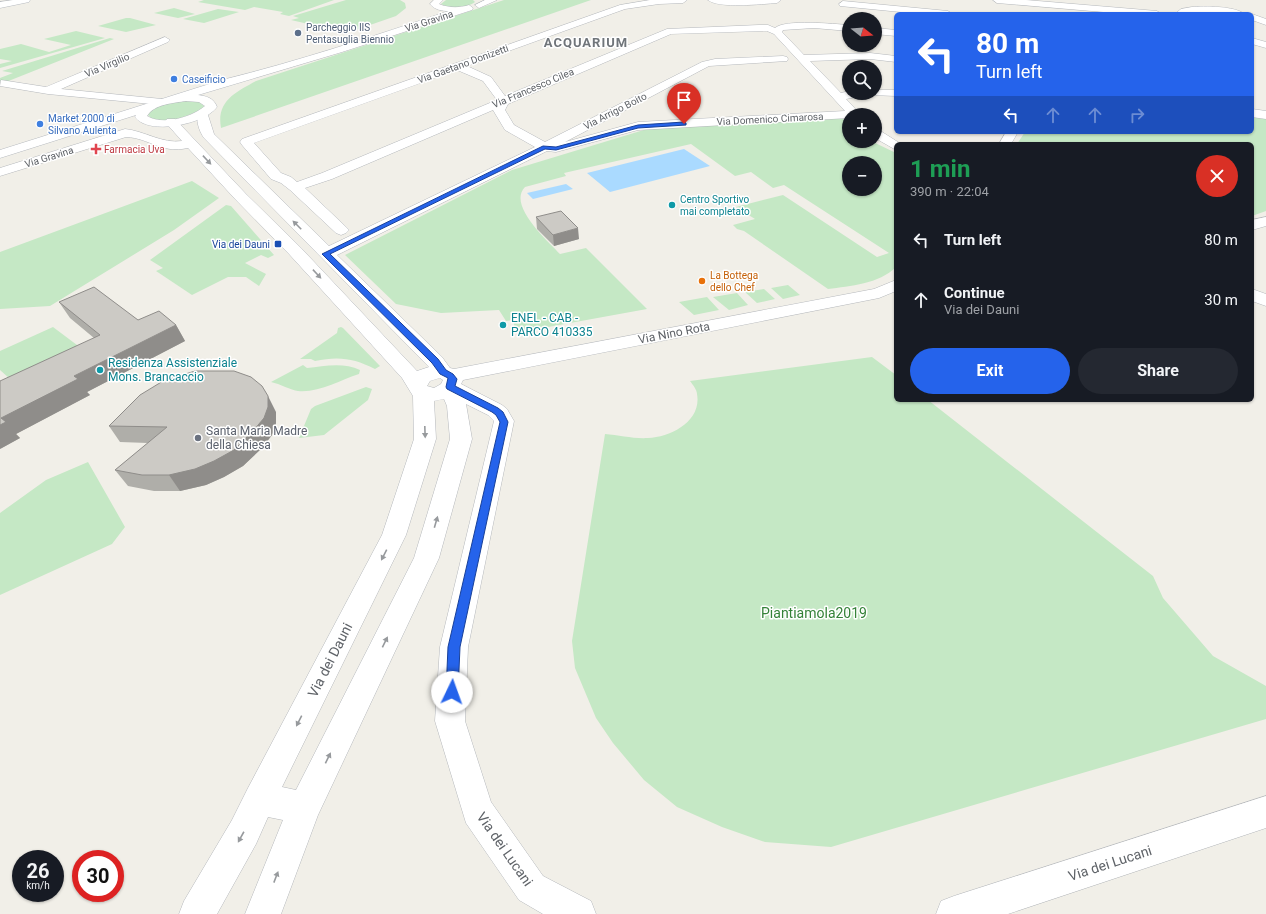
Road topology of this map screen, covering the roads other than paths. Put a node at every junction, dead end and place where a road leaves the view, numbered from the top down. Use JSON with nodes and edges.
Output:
{"nodes":[{"id":1,"x":9,"y":0,"type":"edge"},
{"id":2,"x":26,"y":0,"type":"edge"},
{"id":3,"x":493,"y":0,"type":"edge"},
{"id":4,"x":683,"y":0,"type":"edge"},
{"id":5,"x":712,"y":0,"type":"edge"},
{"id":6,"x":777,"y":0,"type":"edge"},
{"id":7,"x":997,"y":0,"type":"edge"},
{"id":8,"x":1206,"y":0,"type":"edge"},
{"id":9,"x":480,"y":2,"type":"edge"},
{"id":10,"x":0,"y":3,"type":"edge"},
{"id":11,"x":843,"y":4,"type":"dead end"},
{"id":12,"x":431,"y":5,"type":"edge"},
{"id":13,"x":469,"y":8,"type":"junction"},
{"id":14,"x":1211,"y":10,"type":"junction"},
{"id":15,"x":927,"y":12,"type":"edge"},
{"id":16,"x":1134,"y":12,"type":"edge"},
{"id":17,"x":1177,"y":12,"type":"edge"},
{"id":18,"x":1226,"y":12,"type":"edge"},
{"id":19,"x":1254,"y":18,"type":"edge"},
{"id":20,"x":1266,"y":22,"type":"edge"},
{"id":21,"x":842,"y":27,"type":"edge"},
{"id":22,"x":777,"y":32,"type":"junction"},
{"id":23,"x":882,"y":32,"type":"edge"},
{"id":24,"x":894,"y":33,"type":"edge"},
{"id":25,"x":165,"y":40,"type":"dead end"},
{"id":26,"x":1254,"y":42,"type":"edge"},
{"id":27,"x":1266,"y":45,"type":"edge"},
{"id":28,"x":802,"y":58,"type":"junction"},
{"id":29,"x":783,"y":59,"type":"dead end"},
{"id":30,"x":894,"y":59,"type":"edge"},
{"id":31,"x":288,"y":64,"type":"junction"},
{"id":32,"x":457,"y":66,"type":"junction"},
{"id":33,"x":245,"y":78,"type":"junction"},
{"id":34,"x":1,"y":84,"type":"dead end"},
{"id":35,"x":48,"y":91,"type":"junction"},
{"id":36,"x":882,"y":93,"type":"edge"},
{"id":37,"x":894,"y":93,"type":"edge"},
{"id":38,"x":842,"y":97,"type":"edge"},
{"id":39,"x":839,"y":98,"type":"junction"},
{"id":40,"x":175,"y":99,"type":"junction"},
{"id":41,"x":503,"y":100,"type":"junction"},
{"id":42,"x":157,"y":104,"type":"junction"},
{"id":43,"x":849,"y":108,"type":"edge"},
{"id":44,"x":207,"y":109,"type":"junction"},
{"id":45,"x":1254,"y":113,"type":"edge"},
{"id":46,"x":842,"y":115,"type":"edge"},
{"id":47,"x":1266,"y":115,"type":"edge"},
{"id":48,"x":150,"y":122,"type":"junction"},
{"id":49,"x":171,"y":122,"type":"junction"},
{"id":50,"x":62,"y":135,"type":"junction"},
{"id":51,"x":882,"y":137,"type":"edge"},
{"id":52,"x":191,"y":143,"type":"junction"},
{"id":53,"x":894,"y":145,"type":"edge"},
{"id":54,"x":545,"y":147,"type":"junction"},
{"id":55,"x":0,"y":154,"type":"edge"},
{"id":56,"x":0,"y":172,"type":"edge"},
{"id":57,"x":295,"y":187,"type":"junction"},
{"id":58,"x":1266,"y":221,"type":"edge"},
{"id":59,"x":1254,"y":224,"type":"edge"},
{"id":60,"x":341,"y":230,"type":"dead end"},
{"id":61,"x":320,"y":248,"type":"junction"},
{"id":62,"x":295,"y":250,"type":"junction"},
{"id":63,"x":1266,"y":288,"type":"edge"},
{"id":64,"x":1254,"y":293,"type":"edge"},
{"id":65,"x":887,"y":294,"type":"edge"},
{"id":66,"x":1254,"y":295,"type":"edge"},
{"id":67,"x":1266,"y":301,"type":"edge"},
{"id":68,"x":448,"y":378,"type":"junction"},
{"id":69,"x":420,"y":390,"type":"junction"},
{"id":70,"x":495,"y":410,"type":"junction"},
{"id":71,"x":459,"y":422,"type":"junction"},
{"id":72,"x":259,"y":799,"type":"junction"},
{"id":73,"x":304,"y":808,"type":"junction"},
{"id":74,"x":1266,"y":812,"type":"edge"},
{"id":75,"x":197,"y":914,"type":"edge"},
{"id":76,"x":263,"y":914,"type":"edge"},
{"id":77,"x":578,"y":914,"type":"edge"},
{"id":78,"x":954,"y":914,"type":"edge"}],
"edges":[{"from":1,"to":10,"type":"street"},
{"from":2,"to":10,"type":"street"},
{"from":3,"to":9,"type":"street"},
{"from":4,"to":32,"type":"street","name":"Via Gaetano Donizetti"},
{"from":5,"to":6,"type":"street"},
{"from":7,"to":16,"type":"street"},
{"from":8,"to":14,"type":"street"},
{"from":9,"to":13,"type":"street"},
{"from":11,"to":15,"type":"street"},
{"from":12,"to":13,"type":"street"},
{"from":12,"to":31,"type":"street","name":"Via Gravina"},
{"from":13,"to":31,"type":"street","name":"Via Gravina"},
{"from":14,"to":17,"type":"street"},
{"from":14,"to":18,"type":"street"},
{"from":19,"to":20,"type":"street"},
{"from":21,"to":22,"type":"street"},
{"from":22,"to":28,"type":"street"},
{"from":22,"to":41,"type":"street","name":"Via Francesco Cilea"},
{"from":23,"to":24,"type":"street"},
{"from":25,"to":35,"type":"street","name":"Via Virgilio"},
{"from":26,"to":27,"type":"street"},
{"from":28,"to":30,"type":"street"},
{"from":28,"to":39,"type":"street"},
{"from":29,"to":54,"type":"street","name":"Via Arrigo Boito"},
{"from":31,"to":33,"type":"street"},
{"from":32,"to":41,"type":"street"},
{"from":32,"to":57,"type":"street","name":"Via Gaetano Donizetti"},
{"from":33,"to":40,"type":"street"},
{"from":33,"to":44,"type":"street"},
{"from":34,"to":35,"type":"street","name":"Via Virgilio"},
{"from":35,"to":42,"type":"street","name":"Via Virgilio"},
{"from":36,"to":37,"type":"street"},
{"from":38,"to":39,"type":"street"},
{"from":39,"to":43,"type":"street"},
{"from":40,"to":42,"type":"street"},
{"from":40,"to":44,"type":"street"},
{"from":41,"to":54,"type":"street"},
{"from":41,"to":57,"type":"street","name":"Via Francesco Cilea"},
{"from":42,"to":48,"type":"street"},
{"from":42,"to":50,"type":"street"},
{"from":44,"to":49,"type":"street"},
{"from":61,"to":44,"type":"street","one_way":true},
{"from":45,"to":47,"type":"street"},
{"from":46,"to":54,"type":"street","name":"Via Domenico Cimarosa"},
{"from":48,"to":49,"type":"street"},
{"from":48,"to":50,"type":"street"},
{"from":49,"to":52,"type":"street","name":"Via dei Dauni"},
{"from":50,"to":55,"type":"street","name":"Via Gravina"},
{"from":51,"to":53,"type":"street"},
{"from":52,"to":56,"type":"street","name":"Via Gravina"},
{"from":52,"to":62,"type":"street","name":"Via dei Dauni","one_way":true},
{"from":54,"to":61,"type":"street","name":"Via Arrigo Boito"},
{"from":57,"to":60,"type":"street"},
{"from":58,"to":59,"type":"street"},
{"from":61,"to":62,"type":"street","name":"Via Arrigo Boito"},
{"from":61,"to":68,"type":"street"},
{"from":62,"to":69,"type":"street","name":"Via dei Dauni","one_way":true},
{"from":63,"to":64,"type":"street"},
{"from":65,"to":68,"type":"street","name":"Via Nino Rota"},
{"from":66,"to":67,"type":"street"},
{"from":68,"to":69,"type":"street","name":"Via Nino Rota"},
{"from":68,"to":70,"type":"street"},
{"from":68,"to":71,"type":"street"},
{"from":69,"to":72,"type":"street","name":"Via dei Dauni","one_way":true},
{"from":70,"to":71,"type":"street"},
{"from":70,"to":77,"type":"street","name":"Via dei Lucani"},
{"from":73,"to":71,"type":"street","one_way":true},
{"from":72,"to":73,"type":"street"},
{"from":72,"to":75,"type":"street","name":"Via dei Dauni","one_way":true},
{"from":76,"to":73,"type":"street","one_way":true},
{"from":74,"to":78,"type":"street","name":"Via dei Lucani"}]}
